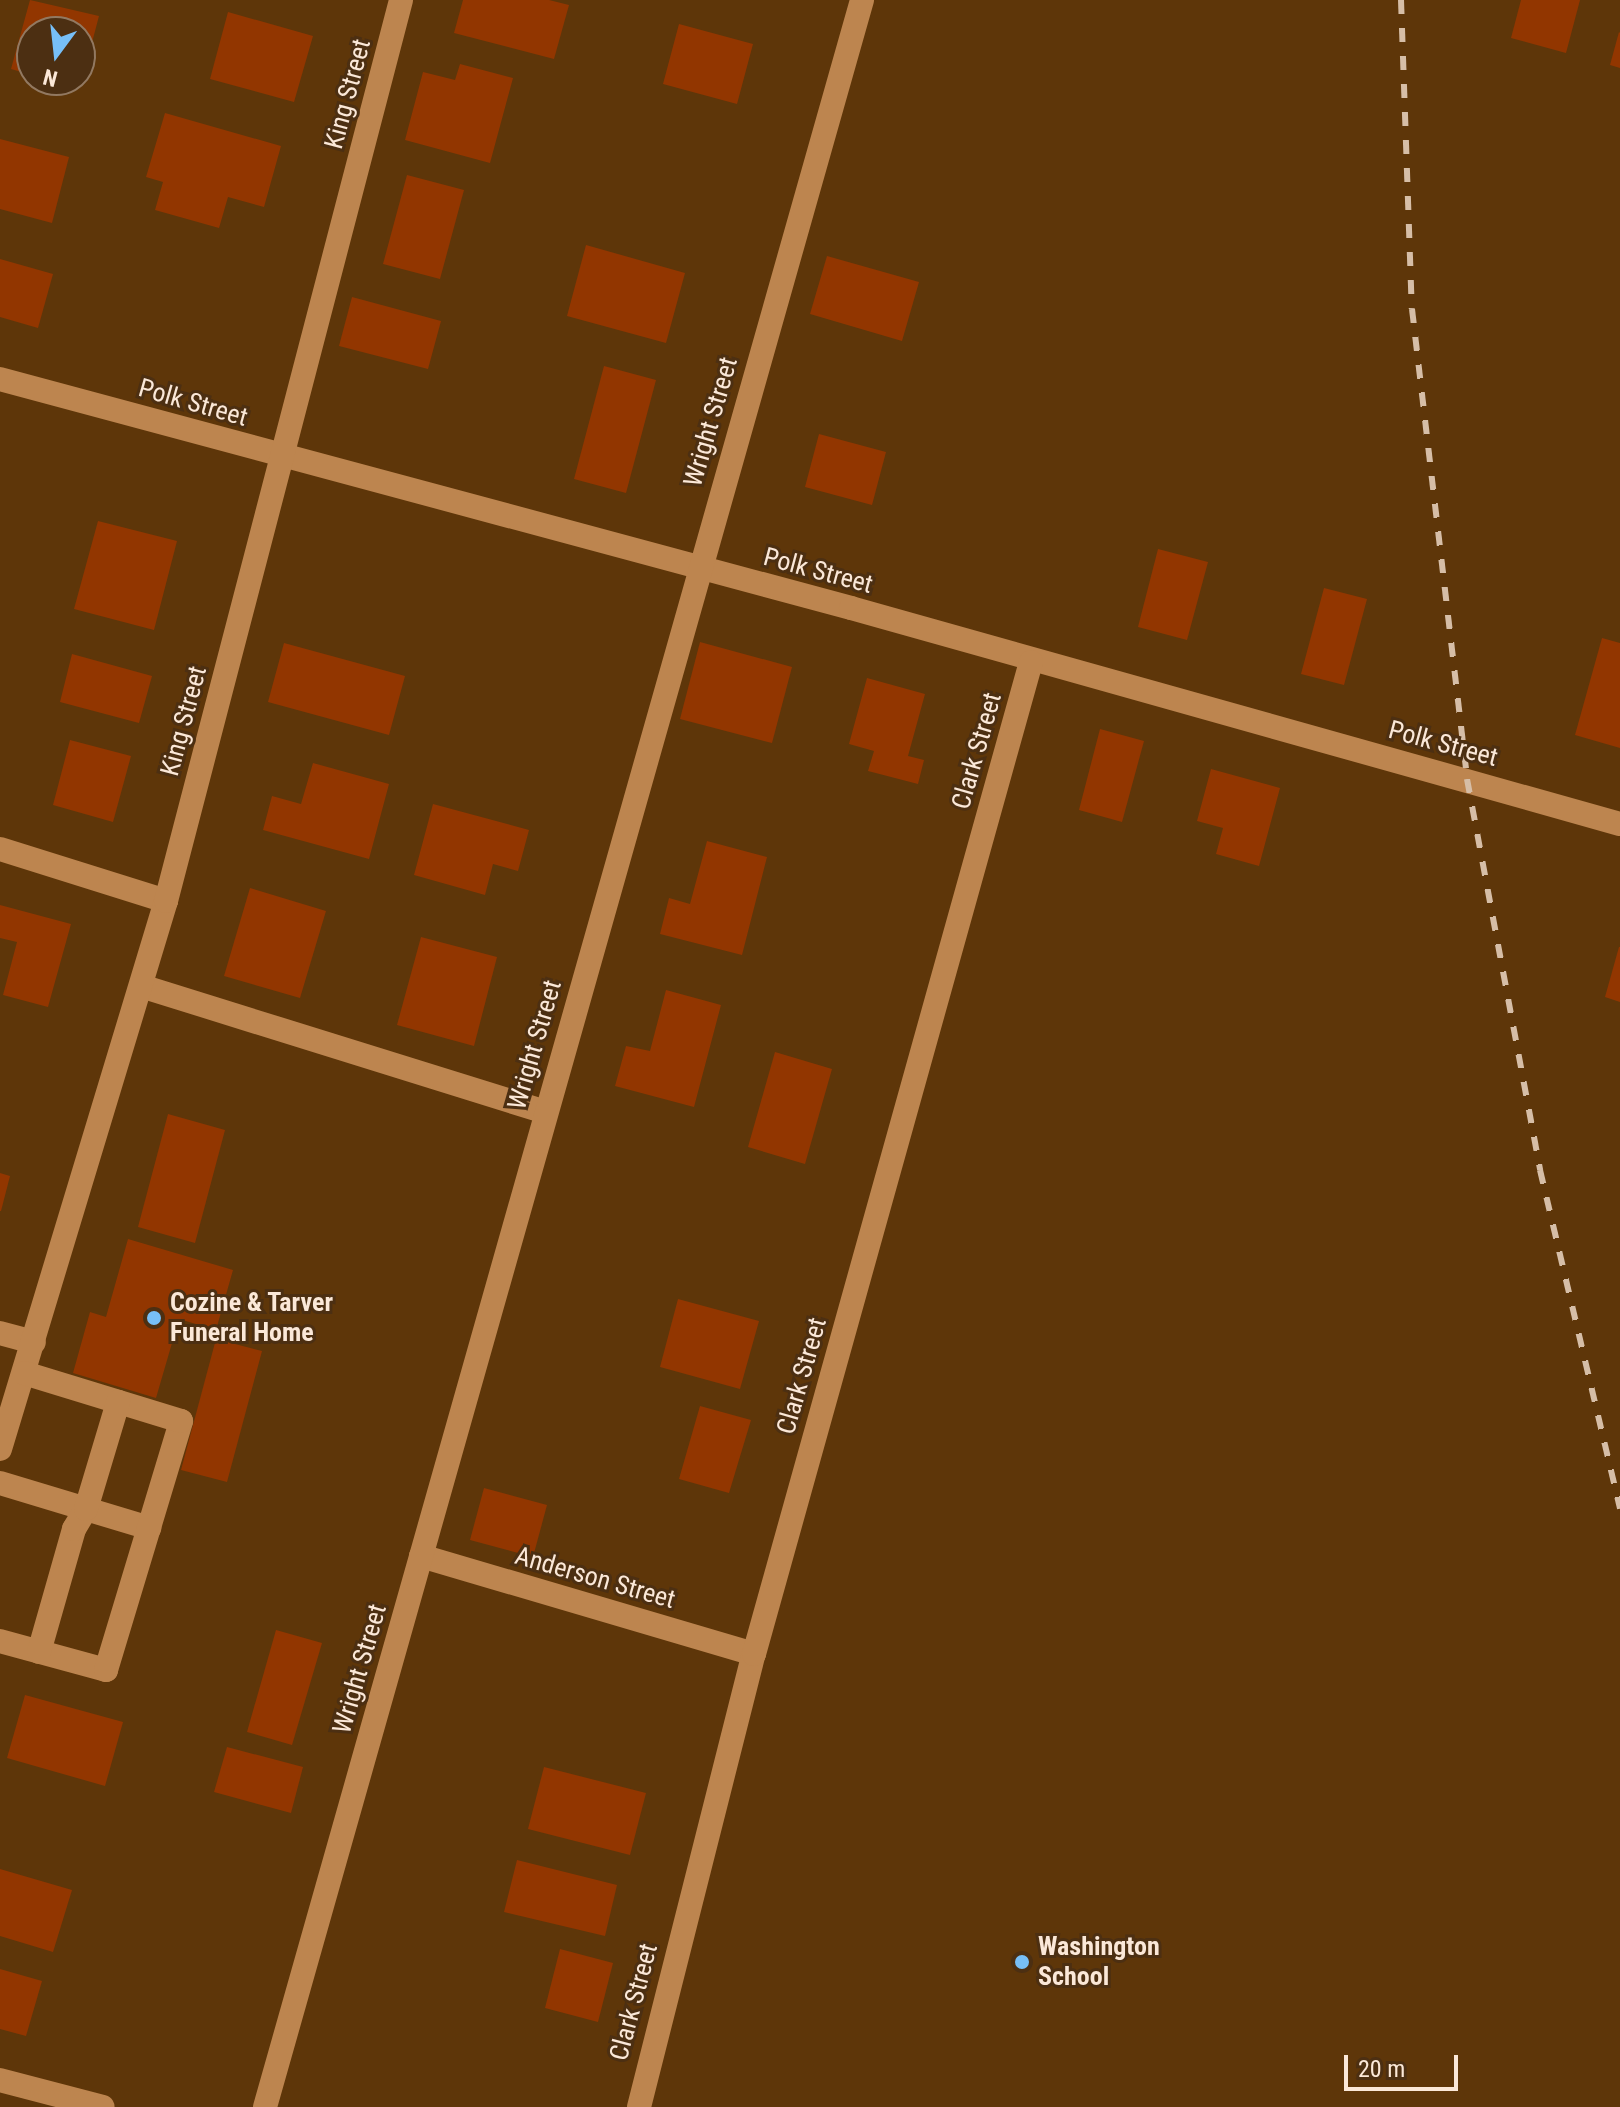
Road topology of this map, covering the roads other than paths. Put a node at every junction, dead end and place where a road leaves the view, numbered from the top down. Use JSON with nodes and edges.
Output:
{"nodes":[{"id":1,"x":401,"y":0,"type":"edge"},
{"id":2,"x":862,"y":0,"type":"edge"},
{"id":3,"x":0,"y":379,"type":"edge"},
{"id":4,"x":282,"y":457,"type":"junction"},
{"id":5,"x":698,"y":569,"type":"junction"},
{"id":6,"x":1031,"y":662,"type":"junction"},
{"id":7,"x":1620,"y":824,"type":"edge"},
{"id":8,"x":0,"y":849,"type":"edge"},
{"id":9,"x":166,"y":901,"type":"junction"},
{"id":10,"x":141,"y":986,"type":"junction"},
{"id":11,"x":545,"y":1112,"type":"junction"},
{"id":12,"x":0,"y":1333,"type":"edge"},
{"id":13,"x":34,"y":1342,"type":"junction"},
{"id":14,"x":24,"y":1373,"type":"junction"},
{"id":15,"x":118,"y":1402,"type":"junction"},
{"id":16,"x":0,"y":1449,"type":"edge"},
{"id":17,"x":0,"y":1483,"type":"edge"},
{"id":18,"x":86,"y":1509,"type":"junction"},
{"id":19,"x":149,"y":1528,"type":"junction"},
{"id":20,"x":421,"y":1556,"type":"junction"},
{"id":21,"x":0,"y":1641,"type":"edge"},
{"id":22,"x":39,"y":1652,"type":"junction"},
{"id":23,"x":754,"y":1654,"type":"junction"},
{"id":24,"x":0,"y":2080,"type":"edge"},
{"id":25,"x":103,"y":2107,"type":"edge"},
{"id":26,"x":265,"y":2107,"type":"edge"},
{"id":27,"x":639,"y":2107,"type":"edge"}],
"edges":[{"from":1,"to":4,"type":"street","name":"King Street"},
{"from":2,"to":5,"type":"street","name":"Wright Street"},
{"from":3,"to":4,"type":"street","name":"Polk Street"},
{"from":4,"to":5,"type":"street","name":"Polk Street"},
{"from":4,"to":9,"type":"street","name":"King Street"},
{"from":5,"to":6,"type":"street","name":"Polk Street"},
{"from":5,"to":11,"type":"street","name":"Wright Street"},
{"from":6,"to":7,"type":"street","name":"Polk Street"},
{"from":6,"to":23,"type":"street","name":"Clark Street"},
{"from":8,"to":9,"type":"street"},
{"from":9,"to":10,"type":"street","name":"King Street"},
{"from":10,"to":11,"type":"street"},
{"from":10,"to":13,"type":"street","name":"King Street"},
{"from":11,"to":20,"type":"street","name":"Wright Street"},
{"from":12,"to":13,"type":"street"},
{"from":13,"to":14,"type":"street","name":"King Street"},
{"from":14,"to":15,"type":"street"},
{"from":14,"to":16,"type":"street","name":"King Street"},
{"from":15,"to":18,"type":"street"},
{"from":15,"to":19,"type":"street"},
{"from":17,"to":18,"type":"street"},
{"from":18,"to":19,"type":"street"},
{"from":18,"to":22,"type":"street"},
{"from":19,"to":22,"type":"street"},
{"from":20,"to":23,"type":"street","name":"Anderson Street"},
{"from":20,"to":26,"type":"street","name":"Wright Street"},
{"from":21,"to":22,"type":"street"},
{"from":23,"to":27,"type":"street","name":"Clark Street"},
{"from":24,"to":25,"type":"street"}]}
